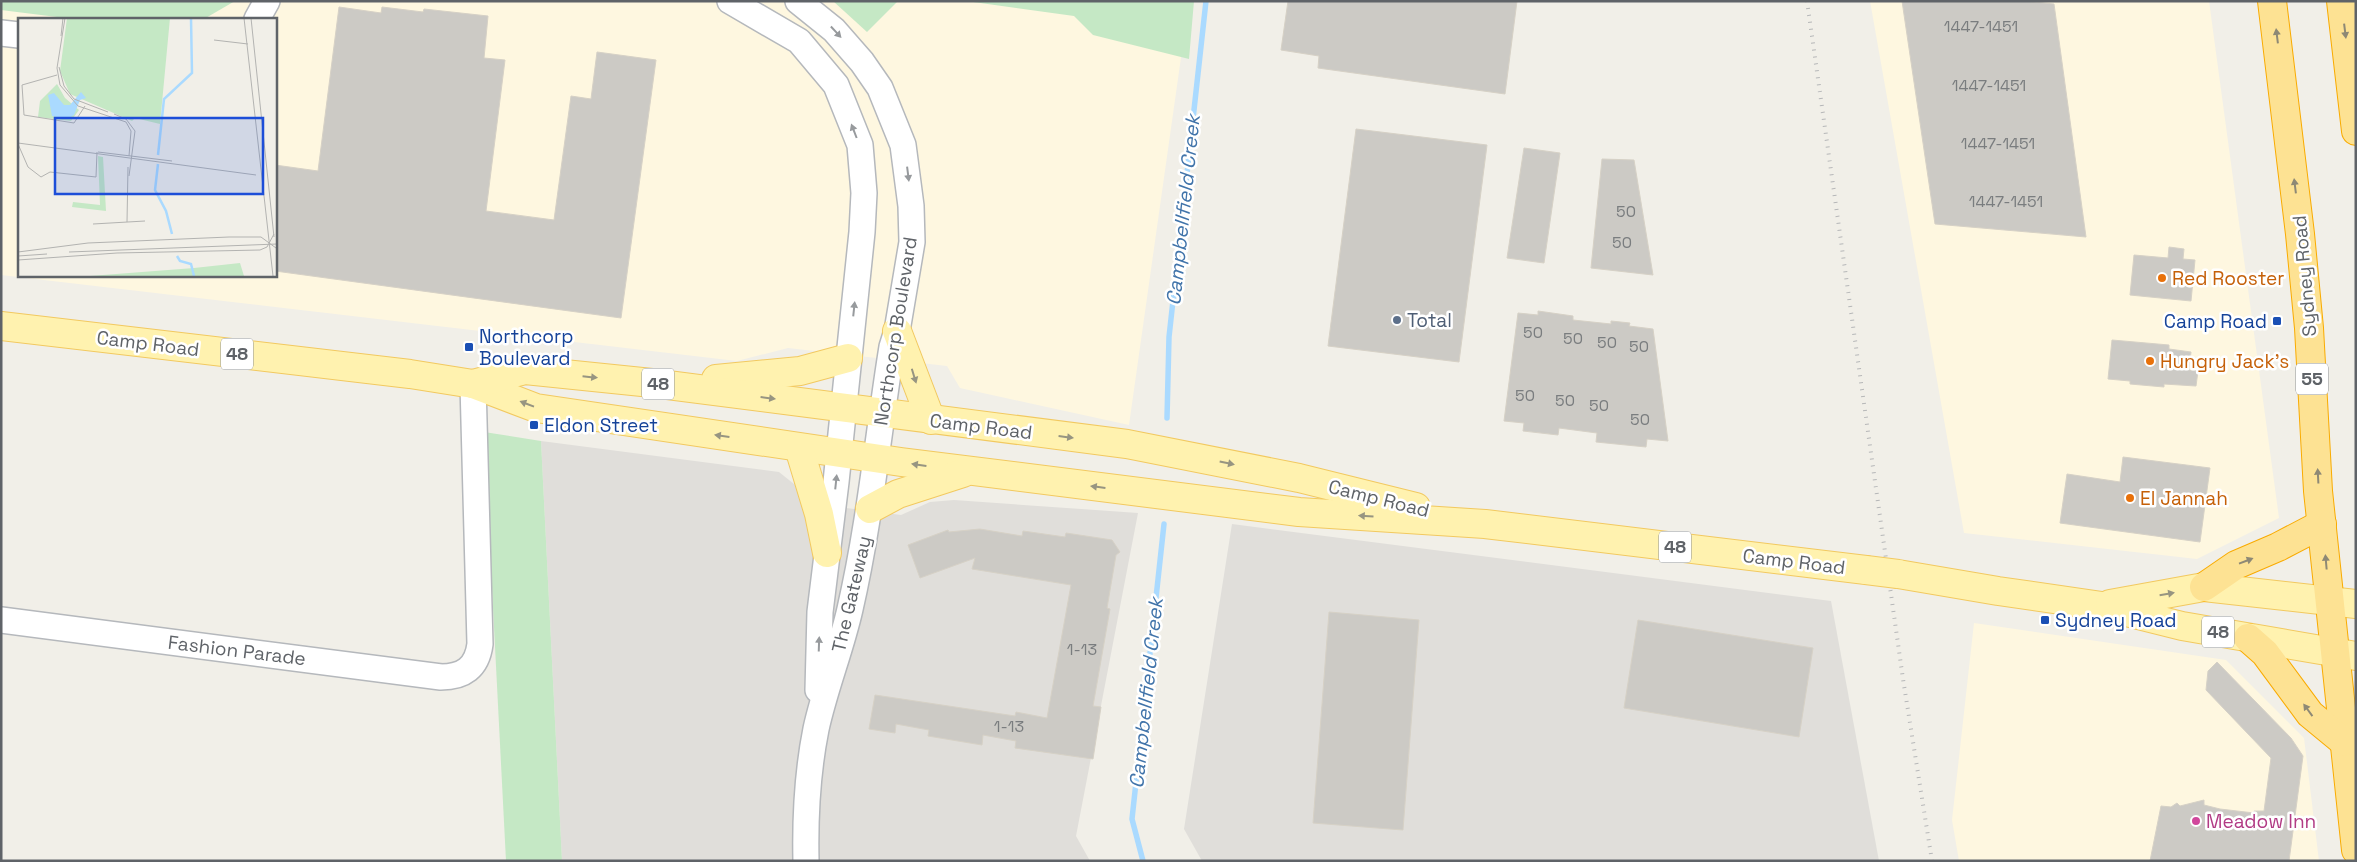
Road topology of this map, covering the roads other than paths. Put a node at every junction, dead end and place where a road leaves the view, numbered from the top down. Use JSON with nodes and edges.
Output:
{"nodes":[{"id":1,"x":267,"y":1,"type":"edge"},
{"id":2,"x":730,"y":1,"type":"edge"},
{"id":3,"x":798,"y":1,"type":"edge"},
{"id":4,"x":2272,"y":1,"type":"edge"},
{"id":5,"x":2341,"y":1,"type":"edge"},
{"id":6,"x":258,"y":18,"type":"edge"},
{"id":7,"x":1,"y":33,"type":"edge"},
{"id":8,"x":18,"y":35,"type":"edge"},
{"id":9,"x":2355,"y":124,"type":"edge"},
{"id":10,"x":1,"y":326,"type":"edge"},
{"id":11,"x":897,"y":331,"type":"junction"},
{"id":12,"x":848,"y":358,"type":"junction"},
{"id":13,"x":652,"y":383,"type":"junction"},
{"id":14,"x":473,"y":384,"type":"junction"},
{"id":15,"x":843,"y":408,"type":"junction"},
{"id":16,"x":882,"y":413,"type":"junction"},
{"id":17,"x":931,"y":420,"type":"junction"},
{"id":18,"x":799,"y":448,"type":"junction"},
{"id":19,"x":839,"y":454,"type":"junction"},
{"id":20,"x":876,"y":458,"type":"junction"},
{"id":21,"x":967,"y":471,"type":"junction"},
{"id":22,"x":870,"y":509,"type":"junction"},
{"id":23,"x":1485,"y":524,"type":"junction"},
{"id":24,"x":2322,"y":524,"type":"junction"},
{"id":25,"x":827,"y":553,"type":"junction"},
{"id":26,"x":2204,"y":587,"type":"junction"},
{"id":27,"x":2343,"y":602,"type":"edge"},
{"id":28,"x":2102,"y":606,"type":"junction"},
{"id":29,"x":1,"y":620,"type":"edge"},
{"id":30,"x":2248,"y":638,"type":"junction"},
{"id":31,"x":2345,"y":655,"type":"edge"},
{"id":32,"x":816,"y":727,"type":"junction"},
{"id":33,"x":2344,"y":742,"type":"junction"},
{"id":34,"x":2356,"y":850,"type":"edge"},
{"id":35,"x":806,"y":861,"type":"edge"}],
"edges":[{"from":1,"to":6,"type":"street"},
{"from":12,"to":2,"type":"street","name":"Northcorp Boulevard","one_way":true},
{"from":3,"to":11,"type":"street","name":"Northcorp Boulevard","one_way":true},
{"from":24,"to":4,"type":"highway","name":"Sydney Road","number":"55","one_way":true},
{"from":5,"to":9,"type":"highway","one_way":true},
{"from":7,"to":8,"type":"street"},
{"from":10,"to":14,"type":"main road","name":"Camp Road","number":"48"},
{"from":11,"to":16,"type":"street","name":"Northcorp Boulevard"},
{"from":11,"to":17,"type":"main road","one_way":true},
{"from":12,"to":13,"type":"main road"},
{"from":12,"to":15,"type":"street","name":"Northcorp Boulevard"},
{"from":14,"to":13,"type":"main road","name":"Camp Road","number":"48","one_way":true},
{"from":13,"to":15,"type":"main road","name":"Camp Road","number":"48","one_way":true},
{"from":18,"to":14,"type":"main road","name":"Camp Road","number":"48","one_way":true},
{"from":14,"to":29,"type":"street","name":"Fashion Parade"},
{"from":15,"to":16,"type":"main road","name":"Camp Road","number":"48"},
{"from":15,"to":19,"type":"street","name":"Northcorp Boulevard"},
{"from":16,"to":17,"type":"main road","name":"Camp Road","number":"48"},
{"from":16,"to":20,"type":"street","name":"Northcorp Boulevard"},
{"from":17,"to":23,"type":"main road","name":"Camp Road","number":"48","one_way":true},
{"from":18,"to":19,"type":"main road","name":"Camp Road","number":"48"},
{"from":18,"to":25,"type":"main road"},
{"from":19,"to":20,"type":"main road","name":"Camp Road","number":"48"},
{"from":25,"to":19,"type":"street","name":"The Gateway","one_way":true},
{"from":21,"to":20,"type":"main road","name":"Camp Road","number":"48","one_way":true},
{"from":20,"to":22,"type":"street","name":"The Gateway"},
{"from":21,"to":22,"type":"main road"},
{"from":23,"to":21,"type":"main road","name":"Camp Road","number":"48","one_way":true},
{"from":22,"to":32,"type":"street","name":"The Gateway"},
{"from":23,"to":28,"type":"main road","name":"Camp Road","number":"48","bridge":true},
{"from":26,"to":24,"type":"highway","one_way":true},
{"from":27,"to":24,"type":"highway","name":"Sydney Road","number":"55","one_way":true},
{"from":32,"to":25,"type":"street","name":"The Gateway","one_way":true},
{"from":26,"to":27,"type":"main road","name":"Camp Road","number":"48"},
{"from":28,"to":26,"type":"main road","name":"Camp Road","number":"48","one_way":true},
{"from":27,"to":31,"type":"highway","name":"Sydney Road","number":"55"},
{"from":28,"to":30,"type":"main road","name":"Camp Road","number":"48"},
{"from":30,"to":31,"type":"main road","name":"Camp Road","number":"48"},
{"from":33,"to":30,"type":"highway","one_way":true},
{"from":31,"to":33,"type":"highway","name":"Sydney Road","number":"55"},
{"from":32,"to":35,"type":"street","name":"The Gateway"},
{"from":33,"to":34,"type":"highway","name":"Sydney Road","number":"55"}]}
